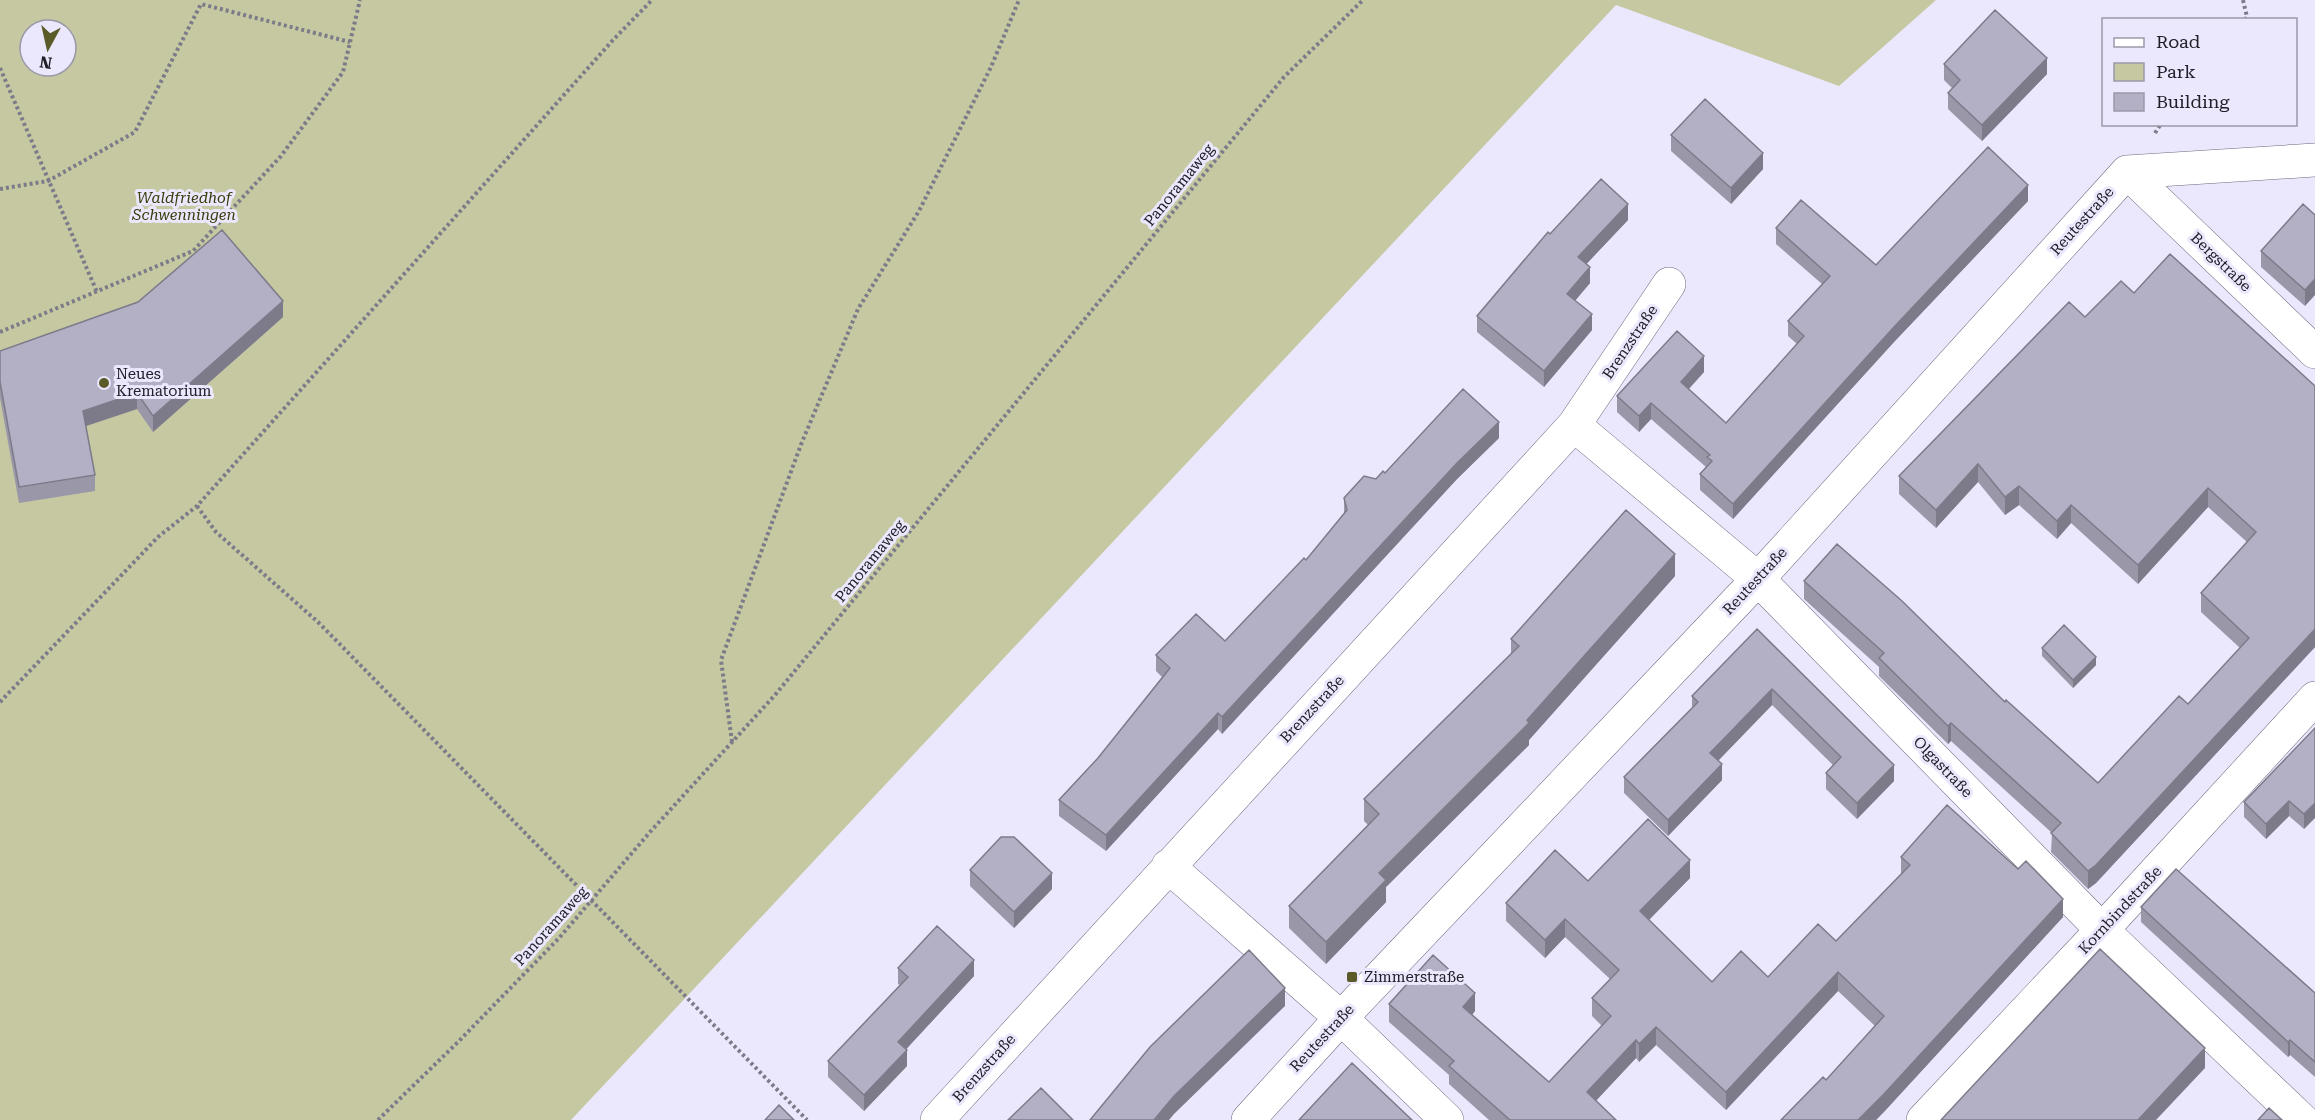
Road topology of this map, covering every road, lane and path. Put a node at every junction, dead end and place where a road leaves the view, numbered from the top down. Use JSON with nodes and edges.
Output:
{"nodes":[{"id":1,"x":360,"y":0,"type":"edge"},
{"id":2,"x":652,"y":0,"type":"edge"},
{"id":3,"x":1019,"y":0,"type":"edge"},
{"id":4,"x":1363,"y":0,"type":"edge"},
{"id":5,"x":2243,"y":0,"type":"edge"},
{"id":6,"x":2246,"y":18,"type":"edge"},
{"id":7,"x":350,"y":42,"type":"junction"},
{"id":8,"x":0,"y":68,"type":"edge"},
{"id":9,"x":2315,"y":160,"type":"edge"},
{"id":10,"x":2127,"y":172,"type":"junction"},
{"id":11,"x":48,"y":181,"type":"junction"},
{"id":12,"x":0,"y":189,"type":"edge"},
{"id":13,"x":1669,"y":284,"type":"dead end"},
{"id":14,"x":97,"y":292,"type":"junction"},
{"id":15,"x":0,"y":332,"type":"edge"},
{"id":16,"x":2315,"y":352,"type":"edge"},
{"id":17,"x":1574,"y":425,"type":"junction"},
{"id":18,"x":197,"y":506,"type":"junction"},
{"id":19,"x":1758,"y":579,"type":"junction"},
{"id":20,"x":2315,"y":698,"type":"edge"},
{"id":21,"x":0,"y":702,"type":"edge"},
{"id":22,"x":732,"y":742,"type":"junction"},
{"id":23,"x":1168,"y":866,"type":"junction"},
{"id":24,"x":591,"y":900,"type":"junction"},
{"id":25,"x":2102,"y":930,"type":"junction"},
{"id":26,"x":1341,"y":1018,"type":"junction"},
{"id":27,"x":378,"y":1120,"type":"edge"},
{"id":28,"x":807,"y":1120,"type":"edge"},
{"id":29,"x":937,"y":1120,"type":"edge"},
{"id":30,"x":1248,"y":1120,"type":"edge"},
{"id":31,"x":1447,"y":1120,"type":"edge"},
{"id":32,"x":1923,"y":1120,"type":"edge"},
{"id":33,"x":2302,"y":1120,"type":"edge"}],
"edges":[{"from":1,"to":7,"type":"path"},
{"from":2,"to":18,"type":"path"},
{"from":3,"to":22,"type":"path"},
{"from":4,"to":22,"type":"path","name":"Panoramaweg"},
{"from":5,"to":6,"type":"path"},
{"from":7,"to":11,"type":"path"},
{"from":7,"to":14,"type":"path"},
{"from":8,"to":11,"type":"path"},
{"from":9,"to":10,"type":"street"},
{"from":10,"to":16,"type":"street","name":"Bergstraße"},
{"from":10,"to":19,"type":"street","name":"Reutestraße"},
{"from":11,"to":12,"type":"path"},
{"from":11,"to":14,"type":"path"},
{"from":13,"to":17,"type":"street","name":"Brenzstraße"},
{"from":14,"to":15,"type":"path"},
{"from":17,"to":19,"type":"street","name":"Olgastraße"},
{"from":17,"to":23,"type":"street","name":"Brenzstraße"},
{"from":18,"to":21,"type":"path"},
{"from":18,"to":24,"type":"path"},
{"from":19,"to":25,"type":"street","name":"Olgastraße"},
{"from":19,"to":26,"type":"street","name":"Reutestraße"},
{"from":20,"to":25,"type":"street","name":"Kornbindstraße"},
{"from":22,"to":24,"type":"path","name":"Panoramaweg"},
{"from":23,"to":26,"type":"street"},
{"from":23,"to":29,"type":"street","name":"Brenzstraße"},
{"from":24,"to":27,"type":"path","name":"Panoramaweg"},
{"from":24,"to":28,"type":"path"},
{"from":25,"to":32,"type":"street","name":"Kornbindstraße"},
{"from":25,"to":33,"type":"street","name":"Olgastraße"},
{"from":26,"to":30,"type":"street","name":"Reutestraße"},
{"from":26,"to":31,"type":"street"}]}
